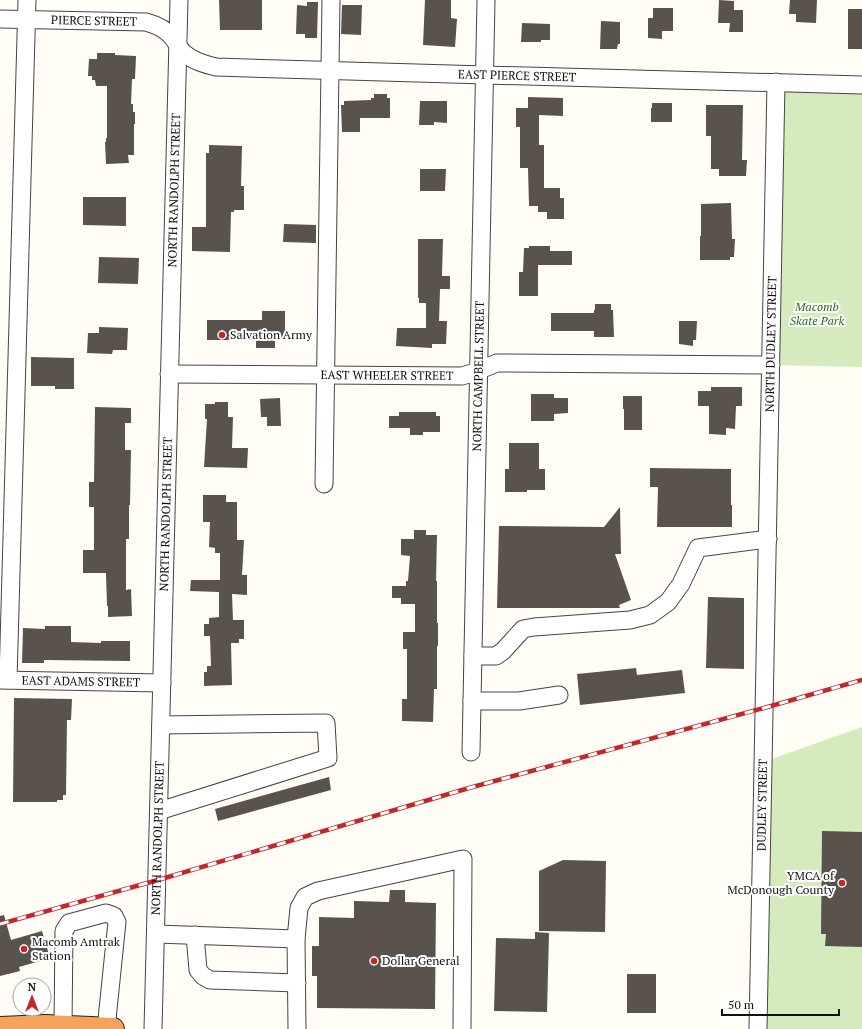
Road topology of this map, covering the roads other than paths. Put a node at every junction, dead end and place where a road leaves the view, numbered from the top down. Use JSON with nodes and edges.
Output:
{"nodes":[{"id":1,"x":27,"y":0,"type":"edge"},
{"id":2,"x":179,"y":0,"type":"edge"},
{"id":3,"x":330,"y":0,"type":"edge"},
{"id":4,"x":486,"y":0,"type":"edge"},
{"id":5,"x":0,"y":19,"type":"edge"},
{"id":6,"x":27,"y":20,"type":"junction"},
{"id":7,"x":178,"y":47,"type":"junction"},
{"id":8,"x":330,"y":71,"type":"junction"},
{"id":9,"x":485,"y":75,"type":"junction"},
{"id":10,"x":776,"y":82,"type":"junction"},
{"id":11,"x":862,"y":85,"type":"edge"},
{"id":12,"x":771,"y":365,"type":"junction"},
{"id":13,"x":479,"y":370,"type":"junction"},
{"id":14,"x":169,"y":374,"type":"junction"},
{"id":15,"x":325,"y":375,"type":"junction"},
{"id":16,"x":324,"y":484,"type":"dead end"},
{"id":17,"x":768,"y":540,"type":"junction"},
{"id":18,"x":766,"y":605,"type":"joint"},
{"id":19,"x":473,"y":656,"type":"junction"},
{"id":20,"x":4,"y":680,"type":"edge"},
{"id":21,"x":162,"y":683,"type":"junction"},
{"id":22,"x":560,"y":695,"type":"dead end"},
{"id":23,"x":472,"y":701,"type":"junction"},
{"id":24,"x":161,"y":725,"type":"junction"},
{"id":25,"x":471,"y":752,"type":"dead end"},
{"id":26,"x":159,"y":810,"type":"junction"},
{"id":27,"x":156,"y":934,"type":"junction"},
{"id":28,"x":195,"y":935,"type":"junction"},
{"id":29,"x":296,"y":939,"type":"junction"},
{"id":30,"x":297,"y":983,"type":"junction"},
{"id":31,"x":0,"y":1012,"type":"edge"},
{"id":32,"x":55,"y":1026,"type":"junction"},
{"id":33,"x":0,"y":1028,"type":"edge"},
{"id":34,"x":106,"y":1029,"type":"edge"},
{"id":35,"x":112,"y":1029,"type":"edge"},
{"id":36,"x":154,"y":1029,"type":"edge"},
{"id":37,"x":297,"y":1029,"type":"edge"},
{"id":38,"x":462,"y":1029,"type":"edge"},
{"id":39,"x":758,"y":1029,"type":"edge"}],
"edges":[{"from":1,"to":6,"type":"street"},
{"from":2,"to":7,"type":"street","name":"NORTH RANDOLPH STREET"},
{"from":3,"to":8,"type":"street"},
{"from":4,"to":9,"type":"street","name":"NORTH CAMPBELL STREET"},
{"from":5,"to":6,"type":"street","name":"PIERCE STREET"},
{"from":6,"to":7,"type":"street","name":"PIERCE STREET"},
{"from":6,"to":20,"type":"street"},
{"from":7,"to":8,"type":"street","name":"EAST PIERCE STREET"},
{"from":7,"to":14,"type":"street","name":"NORTH RANDOLPH STREET"},
{"from":8,"to":9,"type":"street","name":"EAST PIERCE STREET"},
{"from":8,"to":15,"type":"street"},
{"from":9,"to":10,"type":"street","name":"EAST PIERCE STREET"},
{"from":9,"to":13,"type":"street","name":"NORTH CAMPBELL STREET"},
{"from":10,"to":11,"type":"street","name":"EAST PIERCE STREET"},
{"from":10,"to":12,"type":"street","name":"NORTH DUDLEY STREET"},
{"from":12,"to":13,"type":"street","name":"EAST WHEELER STREET"},
{"from":12,"to":17,"type":"street","name":"NORTH DUDLEY STREET"},
{"from":13,"to":15,"type":"street","name":"EAST WHEELER STREET"},
{"from":13,"to":19,"type":"street","name":"NORTH CAMPBELL STREET"},
{"from":14,"to":15,"type":"street","name":"EAST WHEELER STREET"},
{"from":14,"to":21,"type":"street","name":"NORTH RANDOLPH STREET"},
{"from":15,"to":16,"type":"street"},
{"from":17,"to":18,"type":"street","name":"NORTH DUDLEY STREET"},
{"from":17,"to":19,"type":"street"},
{"from":18,"to":39,"type":"street","name":"DUDLEY STREET"},
{"from":19,"to":23,"type":"street","name":"NORTH CAMPBELL STREET"},
{"from":20,"to":21,"type":"street","name":"EAST ADAMS STREET"},
{"from":21,"to":24,"type":"street","name":"NORTH RANDOLPH STREET"},
{"from":22,"to":23,"type":"street"},
{"from":23,"to":25,"type":"street","name":"NORTH CAMPBELL STREET"},
{"from":24,"to":26,"type":"street","name":"NORTH RANDOLPH STREET"},
{"from":24,"to":26,"type":"street"},
{"from":26,"to":27,"type":"street","name":"NORTH RANDOLPH STREET"},
{"from":27,"to":28,"type":"street"},
{"from":27,"to":36,"type":"street","name":"NORTH RANDOLPH STREET"},
{"from":28,"to":29,"type":"street"},
{"from":28,"to":30,"type":"street"},
{"from":29,"to":30,"type":"street"},
{"from":29,"to":38,"type":"street"},
{"from":30,"to":37,"type":"street"},
{"from":31,"to":32,"type":"highway"},
{"from":32,"to":33,"type":"highway"},
{"from":32,"to":34,"type":"highway"},
{"from":32,"to":34,"type":"street"},
{"from":34,"to":35,"type":"highway"}]}
